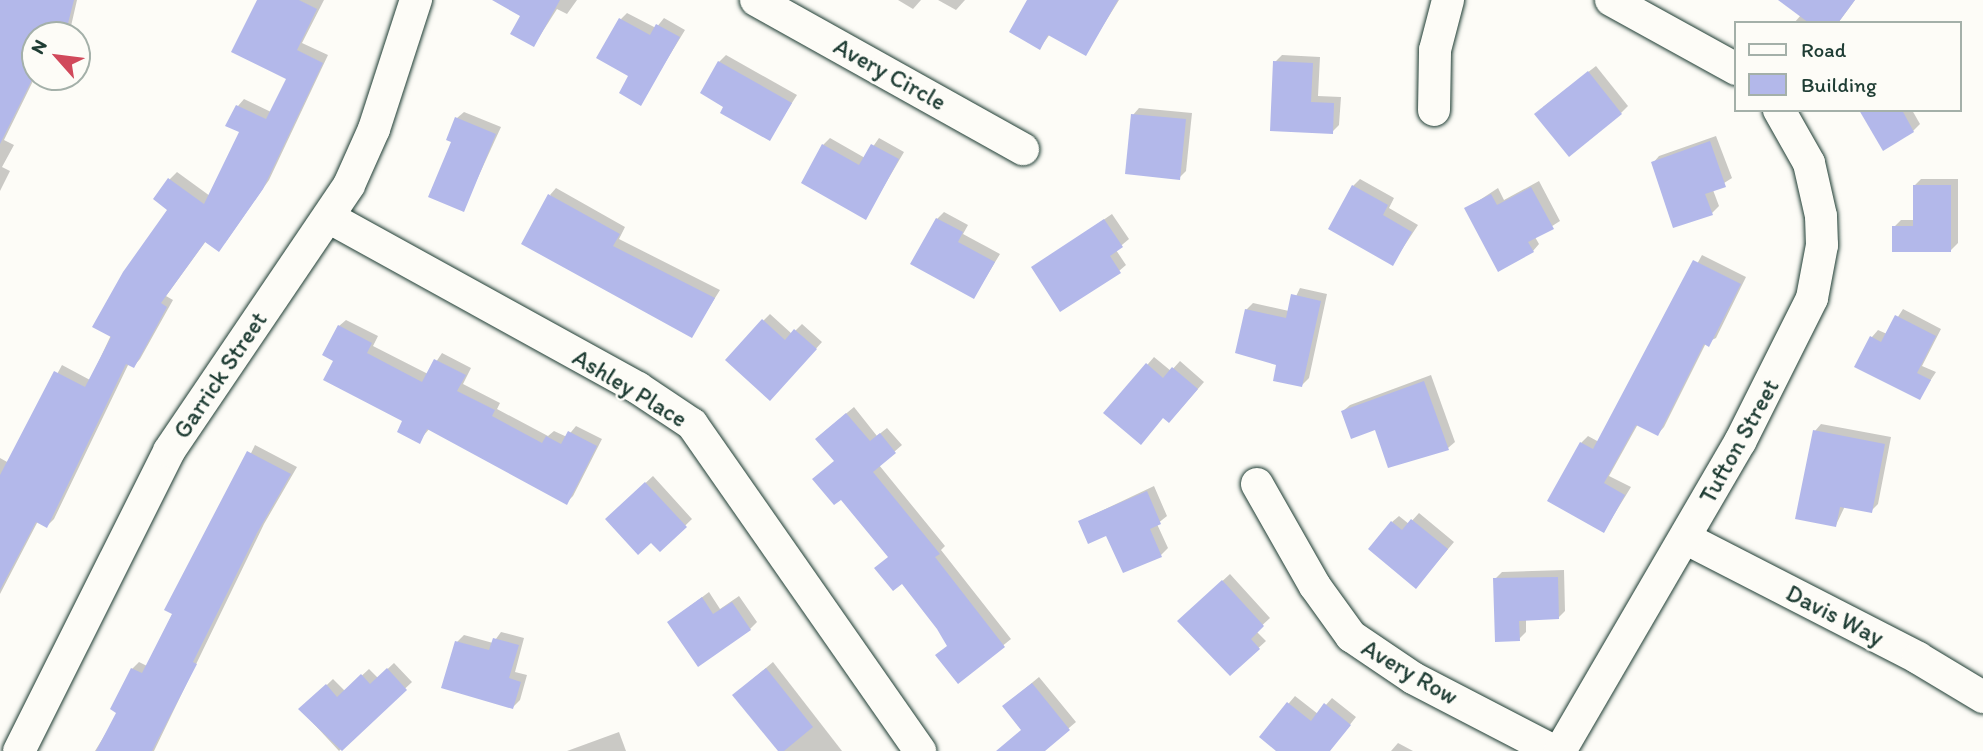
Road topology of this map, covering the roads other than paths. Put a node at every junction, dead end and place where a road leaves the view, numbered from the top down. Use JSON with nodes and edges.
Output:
{"nodes":[{"id":1,"x":416,"y":0,"type":"edge"},
{"id":2,"x":756,"y":0,"type":"edge"},
{"id":3,"x":1448,"y":0,"type":"edge"},
{"id":4,"x":1611,"y":0,"type":"edge"},
{"id":5,"x":1734,"y":68,"type":"edge"},
{"id":6,"x":1434,"y":110,"type":"dead end"},
{"id":7,"x":1780,"y":112,"type":"edge"},
{"id":8,"x":1023,"y":149,"type":"dead end"},
{"id":9,"x":330,"y":218,"type":"junction"},
{"id":10,"x":1257,"y":484,"type":"dead end"},
{"id":11,"x":1685,"y":538,"type":"junction"},
{"id":12,"x":1983,"y":697,"type":"edge"},
{"id":13,"x":19,"y":751,"type":"edge"},
{"id":14,"x":920,"y":751,"type":"edge"},
{"id":15,"x":1554,"y":751,"type":"edge"},
{"id":16,"x":1560,"y":751,"type":"edge"}],
"edges":[{"from":1,"to":9,"type":"street","name":"Garrick Street"},
{"from":2,"to":8,"type":"street","name":"Avery Circle"},
{"from":3,"to":6,"type":"street"},
{"from":4,"to":5,"type":"street"},
{"from":7,"to":11,"type":"street","name":"Tufton Street"},
{"from":9,"to":13,"type":"street","name":"Garrick Street"},
{"from":9,"to":14,"type":"street","name":"Ashley Place"},
{"from":10,"to":15,"type":"street","name":"Avery Row"},
{"from":11,"to":12,"type":"street","name":"Davis Way"},
{"from":11,"to":16,"type":"street","name":"Tufton Street"}]}
